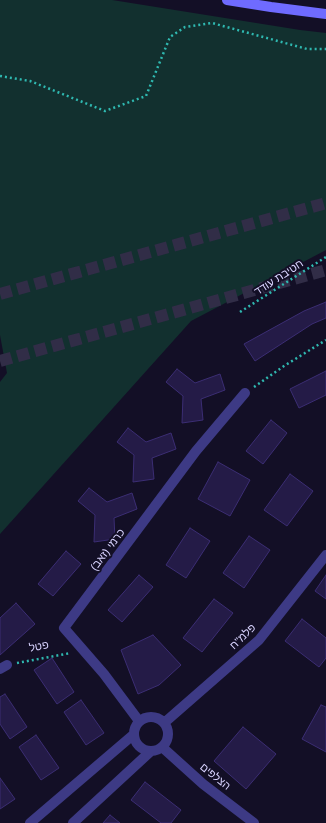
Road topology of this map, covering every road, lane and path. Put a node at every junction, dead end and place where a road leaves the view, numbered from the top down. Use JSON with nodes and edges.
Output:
{"nodes":[{"id":1,"x":227,"y":0,"type":"edge"},
{"id":2,"x":326,"y":14,"type":"edge"},
{"id":3,"x":326,"y":49,"type":"edge"},
{"id":4,"x":0,"y":76,"type":"edge"},
{"id":5,"x":326,"y":257,"type":"edge"},
{"id":6,"x":240,"y":312,"type":"dead end"},
{"id":7,"x":326,"y":340,"type":"edge"},
{"id":8,"x":246,"y":393,"type":"joint"},
{"id":9,"x":326,"y":555,"type":"edge"},
{"id":10,"x":83,"y":650,"type":"junction"},
{"id":11,"x":3,"y":667,"type":"edge"},
{"id":12,"x":139,"y":721,"type":"junction"},
{"id":13,"x":164,"y":723,"type":"junction"},
{"id":14,"x":133,"y":735,"type":"junction"},
{"id":15,"x":162,"y":747,"type":"junction"},
{"id":16,"x":151,"y":751,"type":"junction"},
{"id":17,"x":30,"y":823,"type":"edge"},
{"id":18,"x":73,"y":823,"type":"edge"},
{"id":19,"x":254,"y":823,"type":"edge"}],
"edges":[{"from":1,"to":2,"type":"street"},
{"from":3,"to":4,"type":"path"},
{"from":5,"to":6,"type":"path","name":"חטיבת עודד"},
{"from":7,"to":8,"type":"path"},
{"from":8,"to":10,"type":"street","name":"כרמי (זאב)"},
{"from":9,"to":13,"type":"street","name":"פלמ\"ח"},
{"from":10,"to":11,"type":"path","name":"פטל"},
{"from":10,"to":12,"type":"street","name":"כרמי (זאב)"},
{"from":12,"to":13,"type":"street"},
{"from":12,"to":14,"type":"street"},
{"from":13,"to":15,"type":"street"},
{"from":14,"to":16,"type":"street"},
{"from":14,"to":17,"type":"street"},
{"from":15,"to":16,"type":"street"},
{"from":15,"to":19,"type":"street","name":"הצלפים"},
{"from":16,"to":18,"type":"street"}]}
